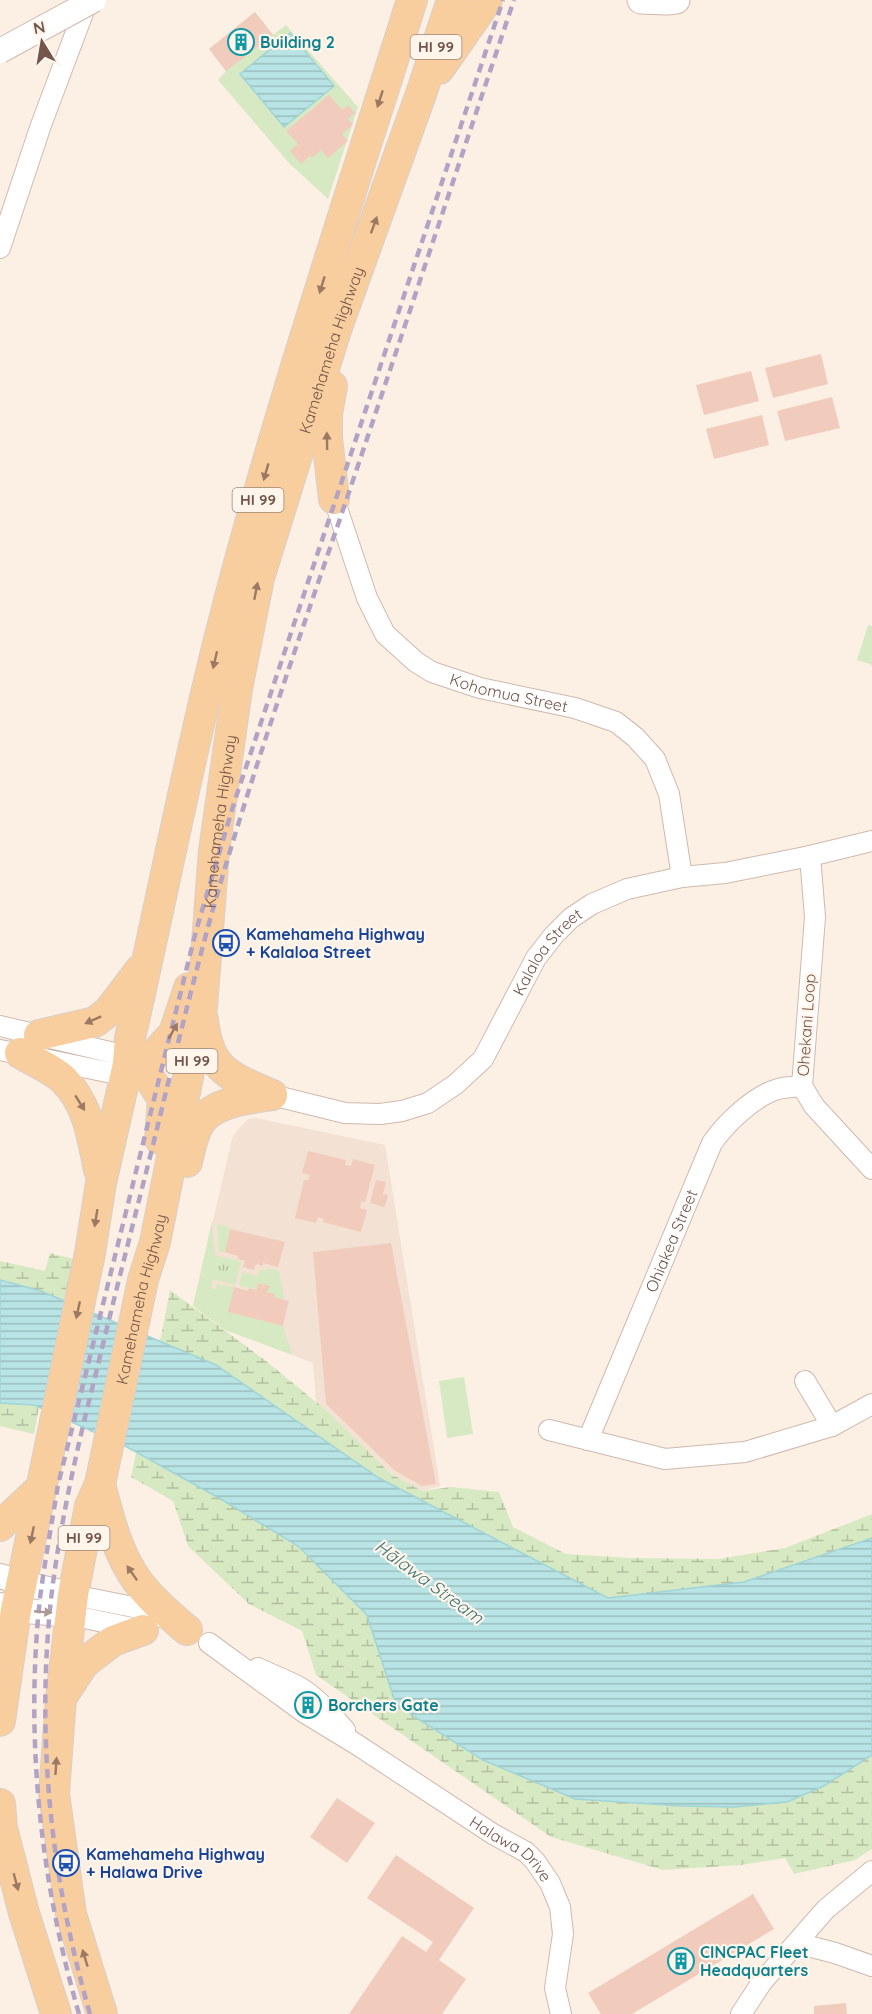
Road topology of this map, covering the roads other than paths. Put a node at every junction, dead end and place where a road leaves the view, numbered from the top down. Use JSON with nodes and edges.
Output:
{"nodes":[{"id":1,"x":88,"y":0,"type":"edge"},
{"id":2,"x":94,"y":0,"type":"edge"},
{"id":3,"x":397,"y":0,"type":"edge"},
{"id":4,"x":412,"y":0,"type":"edge"},
{"id":5,"x":452,"y":0,"type":"edge"},
{"id":6,"x":487,"y":0,"type":"edge"},
{"id":7,"x":641,"y":0,"type":"edge"},
{"id":8,"x":676,"y":0,"type":"edge"},
{"id":9,"x":398,"y":43,"type":"junction"},
{"id":10,"x":0,"y":51,"type":"edge"},
{"id":11,"x":422,"y":94,"type":"junction"},
{"id":12,"x":0,"y":248,"type":"edge"},
{"id":13,"x":336,"y":330,"type":"junction"},
{"id":14,"x":334,"y":499,"type":"joint"},
{"id":15,"x":872,"y":841,"type":"edge"},
{"id":16,"x":810,"y":856,"type":"junction"},
{"id":17,"x":682,"y":877,"type":"junction"},
{"id":18,"x":207,"y":918,"type":"junction"},
{"id":19,"x":146,"y":963,"type":"junction"},
{"id":20,"x":202,"y":1007,"type":"junction"},
{"id":21,"x":0,"y":1026,"type":"edge"},
{"id":22,"x":20,"y":1046,"type":"edge"},
{"id":23,"x":128,"y":1064,"type":"junction"},
{"id":24,"x":802,"y":1086,"type":"junction"},
{"id":25,"x":272,"y":1095,"type":"junction"},
{"id":26,"x":872,"y":1169,"type":"edge"},
{"id":27,"x":101,"y":1183,"type":"junction"},
{"id":28,"x":162,"y":1202,"type":"junction"},
{"id":29,"x":155,"y":1242,"type":"junction"},
{"id":30,"x":805,"y":1381,"type":"dead end"},
{"id":31,"x":872,"y":1404,"type":"edge"},
{"id":32,"x":832,"y":1426,"type":"junction"},
{"id":33,"x":549,"y":1430,"type":"dead end"},
{"id":34,"x":588,"y":1440,"type":"junction"},
{"id":35,"x":103,"y":1471,"type":"junction"},
{"id":36,"x":42,"y":1488,"type":"junction"},
{"id":37,"x":0,"y":1526,"type":"edge"},
{"id":38,"x":9,"y":1593,"type":"edge"},
{"id":39,"x":72,"y":1605,"type":"junction"},
{"id":40,"x":142,"y":1630,"type":"junction"},
{"id":41,"x":198,"y":1636,"type":"junction"},
{"id":42,"x":61,"y":1698,"type":"junction"},
{"id":43,"x":0,"y":1721,"type":"edge"},
{"id":44,"x":0,"y":1804,"type":"edge"},
{"id":45,"x":872,"y":1871,"type":"edge"},
{"id":46,"x":797,"y":1943,"type":"junction"},
{"id":47,"x":872,"y":1966,"type":"edge"},
{"id":48,"x":56,"y":2014,"type":"edge"},
{"id":49,"x":102,"y":2014,"type":"edge"},
{"id":50,"x":561,"y":2014,"type":"edge"},
{"id":51,"x":741,"y":2014,"type":"edge"}],
"edges":[{"from":1,"to":12,"type":"street"},
{"from":2,"to":10,"type":"street","bridge":true},
{"from":3,"to":9,"type":"main road"},
{"from":4,"to":9,"type":"main road","name":"Kamehameha Highway","number":"HI 99"},
{"from":5,"to":11,"type":"main road","name":"Kamehameha Highway","number":"HI 99"},
{"from":6,"to":11,"type":"main road"},
{"from":7,"to":8,"type":"main road"},
{"from":9,"to":19,"type":"main road","name":"Kamehameha Highway","number":"HI 99","one_way":true},
{"from":13,"to":11,"type":"main road","name":"Kamehameha Highway","number":"HI 99","one_way":true},
{"from":14,"to":13,"type":"main road","one_way":true},
{"from":18,"to":13,"type":"main road","name":"Kamehameha Highway","number":"HI 99","one_way":true},
{"from":14,"to":17,"type":"street","name":"Kohomua Street"},
{"from":15,"to":16,"type":"street","name":"Kalaloa Street"},
{"from":16,"to":17,"type":"street","name":"Kalaloa Street"},
{"from":16,"to":24,"type":"street","name":"Ohekani Loop"},
{"from":17,"to":25,"type":"street","name":"Kalaloa Street"},
{"from":18,"to":20,"type":"main road","name":"Kamehameha Highway","number":"HI 99"},
{"from":23,"to":18,"type":"main road","one_way":true},
{"from":19,"to":22,"type":"main road","one_way":true},
{"from":19,"to":23,"type":"main road","name":"Kamehameha Highway","number":"HI 99"},
{"from":20,"to":25,"type":"main road"},
{"from":20,"to":28,"type":"main road","name":"Kamehameha Highway","number":"HI 99"},
{"from":21,"to":22,"type":"street"},
{"from":22,"to":23,"type":"street"},
{"from":22,"to":27,"type":"main road","one_way":true},
{"from":23,"to":27,"type":"main road","name":"Kamehameha Highway","number":"HI 99"},
{"from":23,"to":28,"type":"main road"},
{"from":24,"to":26,"type":"street","name":"Ohekani Loop"},
{"from":24,"to":34,"type":"street","name":"Ohiakea Street"},
{"from":25,"to":29,"type":"main road"},
{"from":27,"to":36,"type":"main road","name":"Kamehameha Highway","number":"HI 99","one_way":true},
{"from":28,"to":29,"type":"main road","name":"Kamehameha Highway","number":"HI 99"},
{"from":29,"to":35,"type":"main road","name":"Kamehameha Highway","number":"HI 99"},
{"from":30,"to":32,"type":"street"},
{"from":31,"to":32,"type":"street"},
{"from":32,"to":34,"type":"street"},
{"from":33,"to":34,"type":"street"},
{"from":35,"to":39,"type":"main road","name":"Kamehameha Highway","number":"HI 99"},
{"from":41,"to":35,"type":"main road","one_way":true},
{"from":36,"to":37,"type":"main road"},
{"from":36,"to":38,"type":"main road","name":"Kamehameha Highway","number":"HI 99","one_way":true},
{"from":38,"to":39,"type":"street"},
{"from":38,"to":43,"type":"main road","name":"Kamehameha Highway","number":"HI 99"},
{"from":39,"to":40,"type":"street"},
{"from":39,"to":41,"type":"street","name":"Halawa Drive"},
{"from":39,"to":42,"type":"main road","name":"Kamehameha Highway","number":"HI 99"},
{"from":40,"to":41,"type":"street"},
{"from":40,"to":42,"type":"main road"},
{"from":41,"to":50,"type":"street","name":"Halawa Drive"},
{"from":49,"to":42,"type":"main road","name":"Kamehameha Highway","number":"HI 99","one_way":true},
{"from":44,"to":48,"type":"main road","one_way":true},
{"from":45,"to":46,"type":"street"},
{"from":46,"to":47,"type":"street"},
{"from":46,"to":51,"type":"street"}]}
